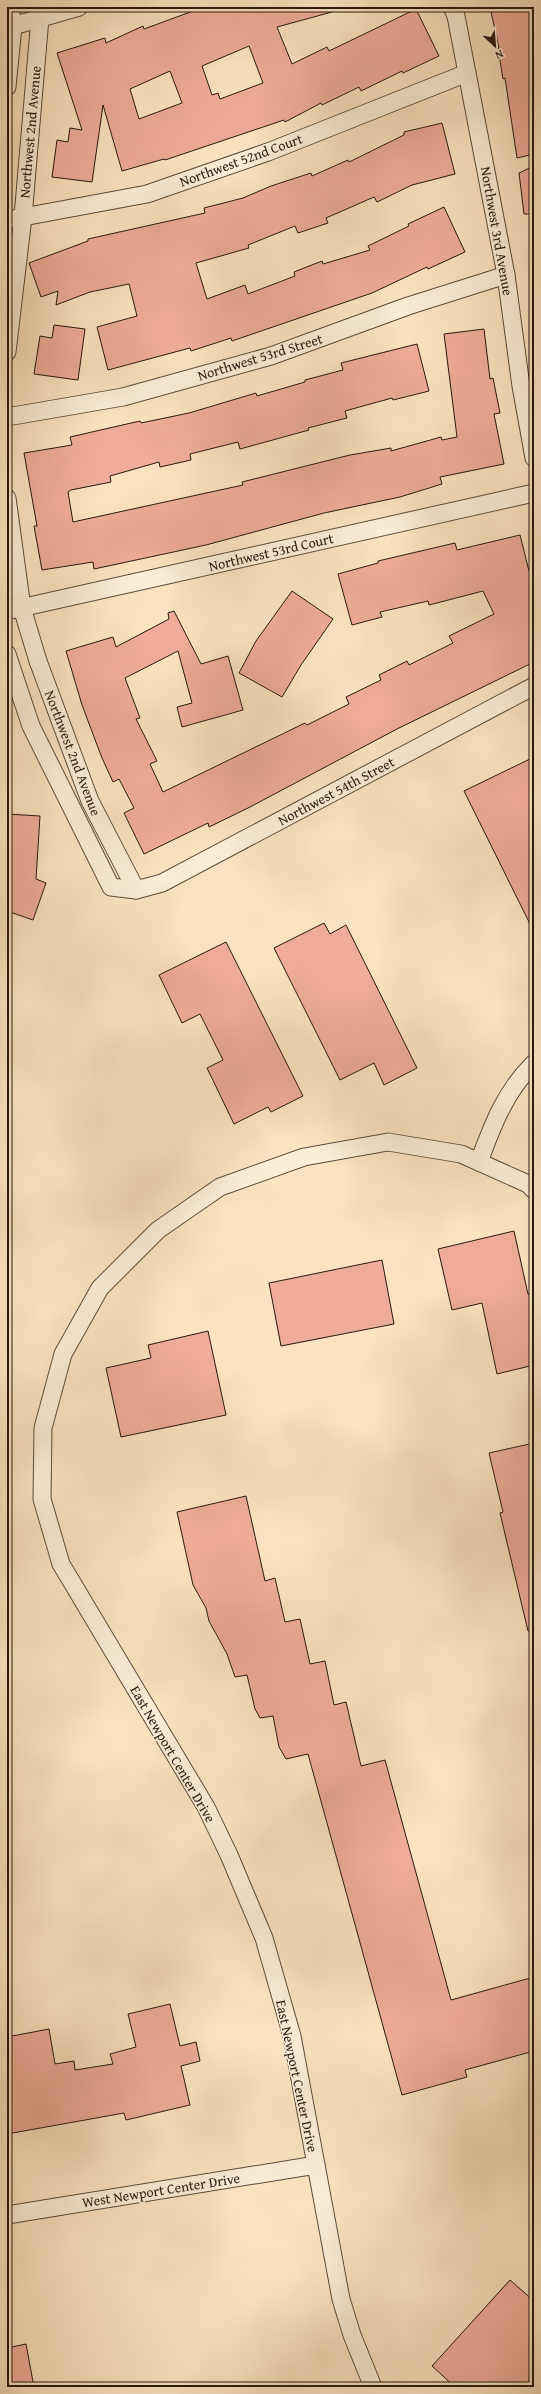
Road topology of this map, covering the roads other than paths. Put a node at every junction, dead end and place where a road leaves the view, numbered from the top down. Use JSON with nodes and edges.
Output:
{"nodes":[{"id":1,"x":10,"y":7,"type":"edge"},
{"id":2,"x":79,"y":7,"type":"edge"},
{"id":3,"x":452,"y":7,"type":"edge"},
{"id":4,"x":39,"y":13,"type":"edge"},
{"id":5,"x":14,"y":26,"type":"junction"},
{"id":6,"x":467,"y":73,"type":"junction"},
{"id":7,"x":7,"y":87,"type":"edge"},
{"id":8,"x":15,"y":218,"type":"edge"},
{"id":9,"x":506,"y":275,"type":"junction"},
{"id":10,"x":7,"y":352,"type":"edge"},
{"id":11,"x":7,"y":417,"type":"edge"},
{"id":12,"x":534,"y":458,"type":"edge"},
{"id":13,"x":534,"y":493,"type":"edge"},
{"id":14,"x":7,"y":498,"type":"edge"},
{"id":15,"x":14,"y":609,"type":"edge"},
{"id":16,"x":7,"y":654,"type":"edge"},
{"id":17,"x":534,"y":686,"type":"edge"},
{"id":18,"x":136,"y":890,"type":"junction"},
{"id":19,"x":534,"y":1063,"type":"edge"},
{"id":20,"x":479,"y":1162,"type":"junction"},
{"id":21,"x":534,"y":1190,"type":"edge"},
{"id":22,"x":316,"y":2165,"type":"junction"},
{"id":23,"x":7,"y":2215,"type":"edge"},
{"id":24,"x":373,"y":2387,"type":"edge"}],
"edges":[{"from":1,"to":5,"type":"street","name":"Northwest 2nd Avenue"},
{"from":2,"to":4,"type":"street"},
{"from":3,"to":6,"type":"street","name":"Northwest 3rd Avenue"},
{"from":4,"to":5,"type":"street"},
{"from":4,"to":8,"type":"street","name":"Northwest 2nd Avenue"},
{"from":5,"to":7,"type":"street","name":"Northwest 2nd Avenue"},
{"from":6,"to":8,"type":"street","name":"Northwest 52nd Court"},
{"from":6,"to":9,"type":"street","name":"Northwest 3rd Avenue"},
{"from":8,"to":10,"type":"street","name":"Northwest 2nd Avenue"},
{"from":9,"to":11,"type":"street","name":"Northwest 53rd Street"},
{"from":9,"to":12,"type":"street","name":"Northwest 3rd Avenue"},
{"from":13,"to":15,"type":"street","name":"Northwest 53rd Court"},
{"from":14,"to":15,"type":"street","name":"Northwest 2nd Avenue"},
{"from":15,"to":18,"type":"street","name":"Northwest 2nd Avenue"},
{"from":16,"to":18,"type":"street","name":"Northwest 2nd Avenue"},
{"from":17,"to":18,"type":"street","name":"Northwest 54th Street"},
{"from":19,"to":20,"type":"street"},
{"from":20,"to":21,"type":"street"},
{"from":20,"to":22,"type":"street","name":"East Newport Center Drive"},
{"from":22,"to":23,"type":"street","name":"West Newport Center Drive"},
{"from":22,"to":24,"type":"street","name":"East Newport Center Drive"}]}
